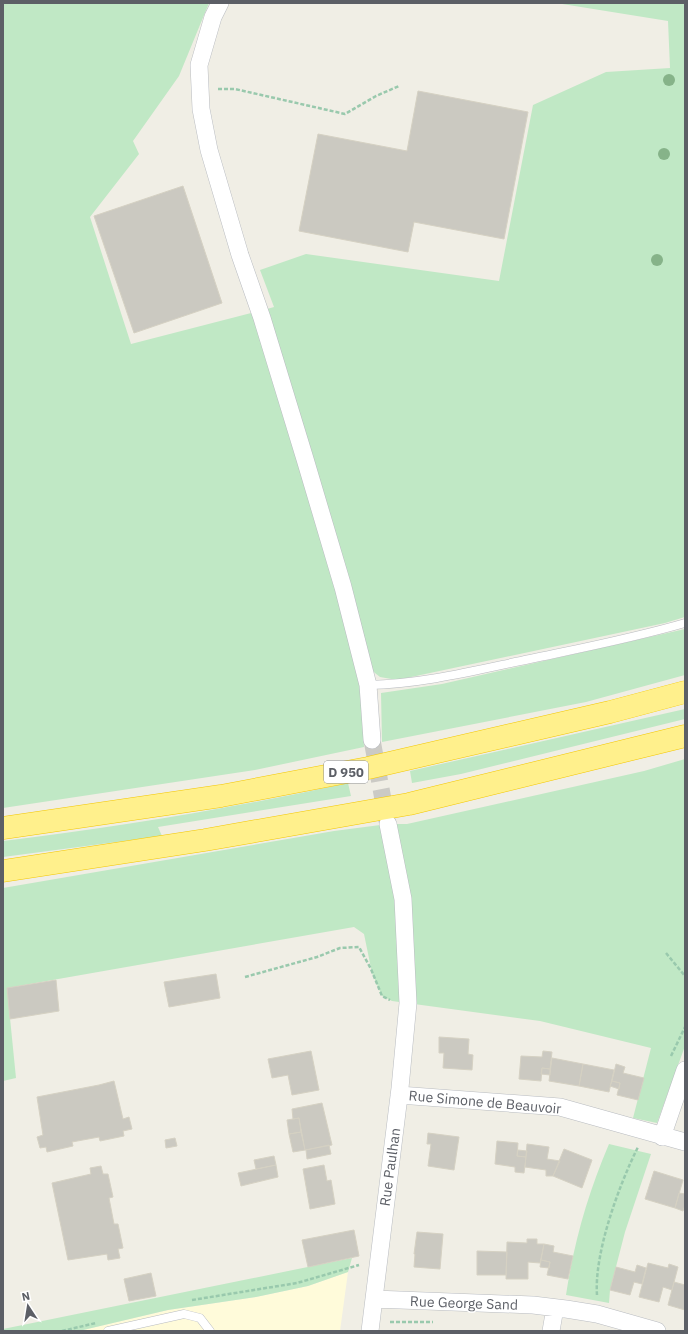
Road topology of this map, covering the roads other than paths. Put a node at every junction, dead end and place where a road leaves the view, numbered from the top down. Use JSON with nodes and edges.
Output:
{"nodes":[{"id":1,"x":220,"y":3,"type":"edge"},
{"id":2,"x":685,"y":623,"type":"edge"},
{"id":3,"x":368,"y":685,"type":"junction"},
{"id":4,"x":685,"y":692,"type":"edge"},
{"id":5,"x":685,"y":736,"type":"edge"},
{"id":6,"x":372,"y":740,"type":"tunnel mouth"},
{"id":7,"x":388,"y":824,"type":"tunnel mouth"},
{"id":8,"x":3,"y":828,"type":"edge"},
{"id":9,"x":3,"y":871,"type":"edge"},
{"id":10,"x":685,"y":1070,"type":"edge"},
{"id":11,"x":399,"y":1095,"type":"junction"},
{"id":12,"x":662,"y":1137,"type":"junction"},
{"id":13,"x":685,"y":1142,"type":"edge"},
{"id":14,"x":374,"y":1299,"type":"junction"},
{"id":15,"x":555,"y":1308,"type":"junction"},
{"id":16,"x":108,"y":1331,"type":"edge"},
{"id":17,"x":210,"y":1331,"type":"edge"},
{"id":18,"x":370,"y":1331,"type":"edge"},
{"id":19,"x":551,"y":1331,"type":"edge"},
{"id":20,"x":657,"y":1331,"type":"edge"}],
"edges":[{"from":1,"to":3,"type":"street"},
{"from":2,"to":3,"type":"lane"},
{"from":3,"to":6,"type":"street"},
{"from":4,"to":8,"type":"highway","number":"D 950"},
{"from":5,"to":9,"type":"highway"},
{"from":7,"to":11,"type":"street","name":"Rue Paulhan"},
{"from":10,"to":12,"type":"street"},
{"from":11,"to":12,"type":"street","name":"Rue Simone de Beauvoir"},
{"from":11,"to":14,"type":"street","name":"Rue Paulhan"},
{"from":12,"to":13,"type":"street","name":"Rue Simone de Beauvoir"},
{"from":14,"to":15,"type":"street","name":"Rue George Sand"},
{"from":14,"to":18,"type":"street","name":"Rue Paulhan"},
{"from":15,"to":19,"type":"street"},
{"from":15,"to":20,"type":"street","name":"Rue George Sand"},
{"from":16,"to":17,"type":"lane"}]}
